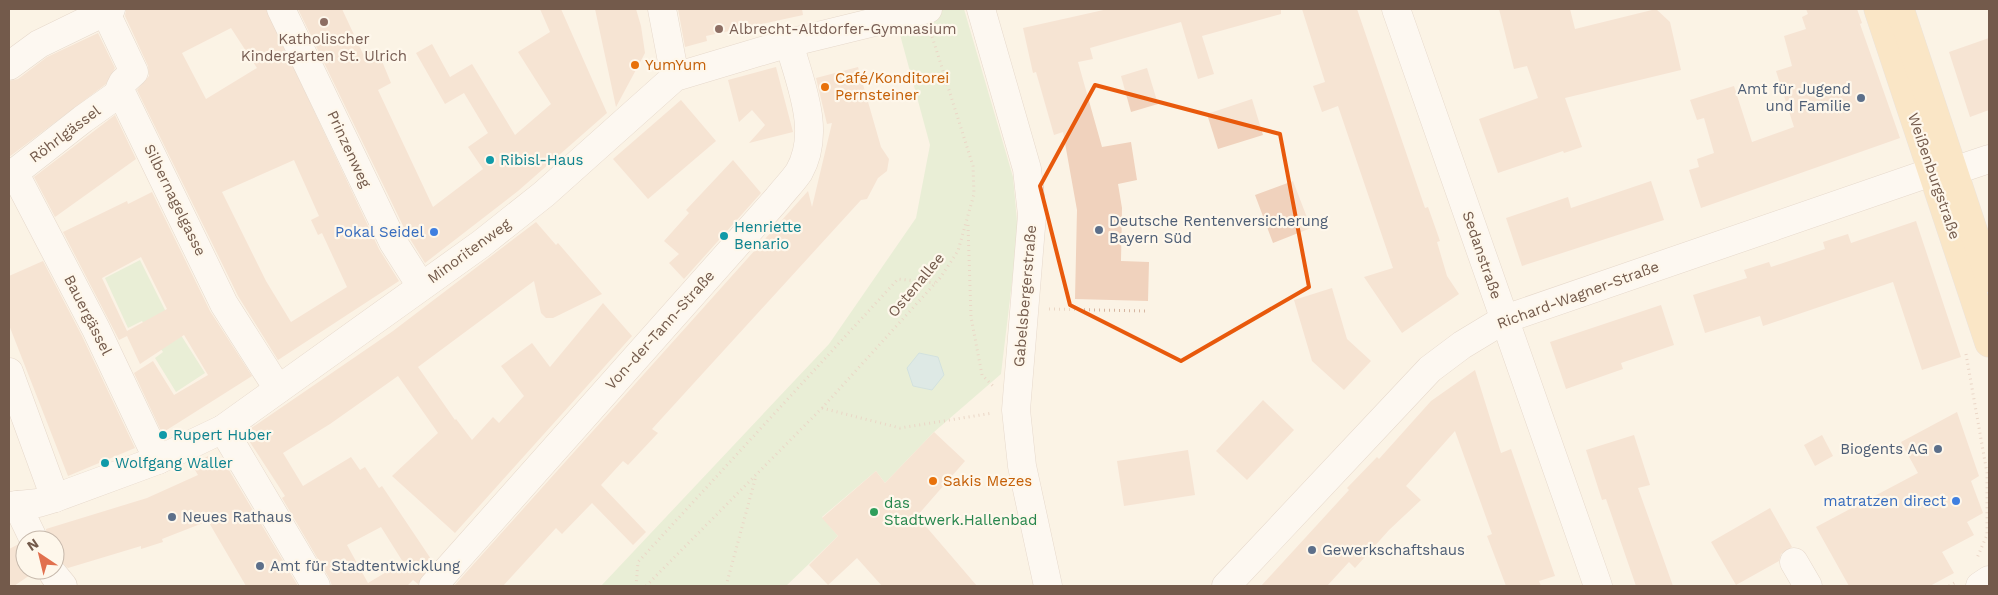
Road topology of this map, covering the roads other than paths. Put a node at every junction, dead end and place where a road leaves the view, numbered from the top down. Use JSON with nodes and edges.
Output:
{"nodes":[{"id":1,"x":281,"y":9,"type":"edge"},
{"id":2,"x":662,"y":9,"type":"edge"},
{"id":3,"x":926,"y":9,"type":"edge"},
{"id":4,"x":981,"y":9,"type":"edge"},
{"id":5,"x":1396,"y":9,"type":"edge"},
{"id":6,"x":1878,"y":9,"type":"edge"},
{"id":7,"x":1900,"y":9,"type":"edge"},
{"id":8,"x":108,"y":10,"type":"edge"},
{"id":9,"x":789,"y":44,"type":"junction"},
{"id":10,"x":9,"y":66,"type":"edge"},
{"id":11,"x":675,"y":77,"type":"junction"},
{"id":12,"x":121,"y":92,"type":"junction"},
{"id":13,"x":1989,"y":159,"type":"edge"},
{"id":14,"x":1943,"y":171,"type":"junction"},
{"id":15,"x":11,"y":174,"type":"edge"},
{"id":16,"x":1989,"y":278,"type":"edge"},
{"id":17,"x":421,"y":286,"type":"junction"},
{"id":18,"x":1505,"y":319,"type":"junction"},
{"id":19,"x":1977,"y":344,"type":"edge"},
{"id":20,"x":9,"y":372,"type":"edge"},
{"id":21,"x":278,"y":389,"type":"junction"},
{"id":22,"x":223,"y":429,"type":"junction"},
{"id":23,"x":158,"y":460,"type":"junction"},
{"id":24,"x":55,"y":498,"type":"junction"},
{"id":25,"x":14,"y":511,"type":"edge"},
{"id":26,"x":28,"y":530,"type":"edge"},
{"id":27,"x":1794,"y":562,"type":"dead end"},
{"id":28,"x":316,"y":586,"type":"edge"},
{"id":29,"x":433,"y":586,"type":"edge"},
{"id":30,"x":1048,"y":586,"type":"edge"},
{"id":31,"x":1226,"y":586,"type":"edge"},
{"id":32,"x":1598,"y":586,"type":"edge"},
{"id":33,"x":1808,"y":586,"type":"edge"}],
"edges":[{"from":1,"to":17,"type":"street","name":"Prinzenweg"},
{"from":2,"to":11,"type":"street"},
{"from":3,"to":9,"type":"street","name":"Minoritenweg"},
{"from":4,"to":30,"type":"street","name":"Gabelsbergerstraße"},
{"from":5,"to":18,"type":"street","name":"Sedanstraße"},
{"from":6,"to":14,"type":"main road","name":"Weißenburgstraße"},
{"from":7,"to":14,"type":"main road","name":"Weißenburgstraße"},
{"from":8,"to":10,"type":"street"},
{"from":8,"to":12,"type":"street"},
{"from":9,"to":11,"type":"street","name":"Minoritenweg"},
{"from":9,"to":29,"type":"street","name":"Von-der-Tann-Straße"},
{"from":11,"to":17,"type":"street","name":"Minoritenweg"},
{"from":12,"to":15,"type":"street","name":"Röhrlgässel"},
{"from":12,"to":21,"type":"street","name":"Silbernagelgasse"},
{"from":13,"to":14,"type":"street","name":"Richard-Wagner-Straße"},
{"from":14,"to":16,"type":"main road","name":"Weißenburgstraße"},
{"from":14,"to":18,"type":"street","name":"Richard-Wagner-Straße"},
{"from":14,"to":19,"type":"main road","name":"Weißenburgstraße"},
{"from":15,"to":23,"type":"street","name":"Bauergässel"},
{"from":17,"to":21,"type":"street","name":"Minoritenweg"},
{"from":18,"to":31,"type":"street","name":"Richard-Wagner-Straße"},
{"from":18,"to":32,"type":"street","name":"Sedanstraße"},
{"from":20,"to":24,"type":"street"},
{"from":21,"to":22,"type":"street","name":"Minoritenweg"},
{"from":22,"to":23,"type":"street","name":"Minoritenweg"},
{"from":22,"to":28,"type":"street"},
{"from":23,"to":24,"type":"street","name":"Minoritenweg"},
{"from":24,"to":25,"type":"street","name":"Minoritenweg"},
{"from":25,"to":26,"type":"street"},
{"from":27,"to":33,"type":"street"}]}
